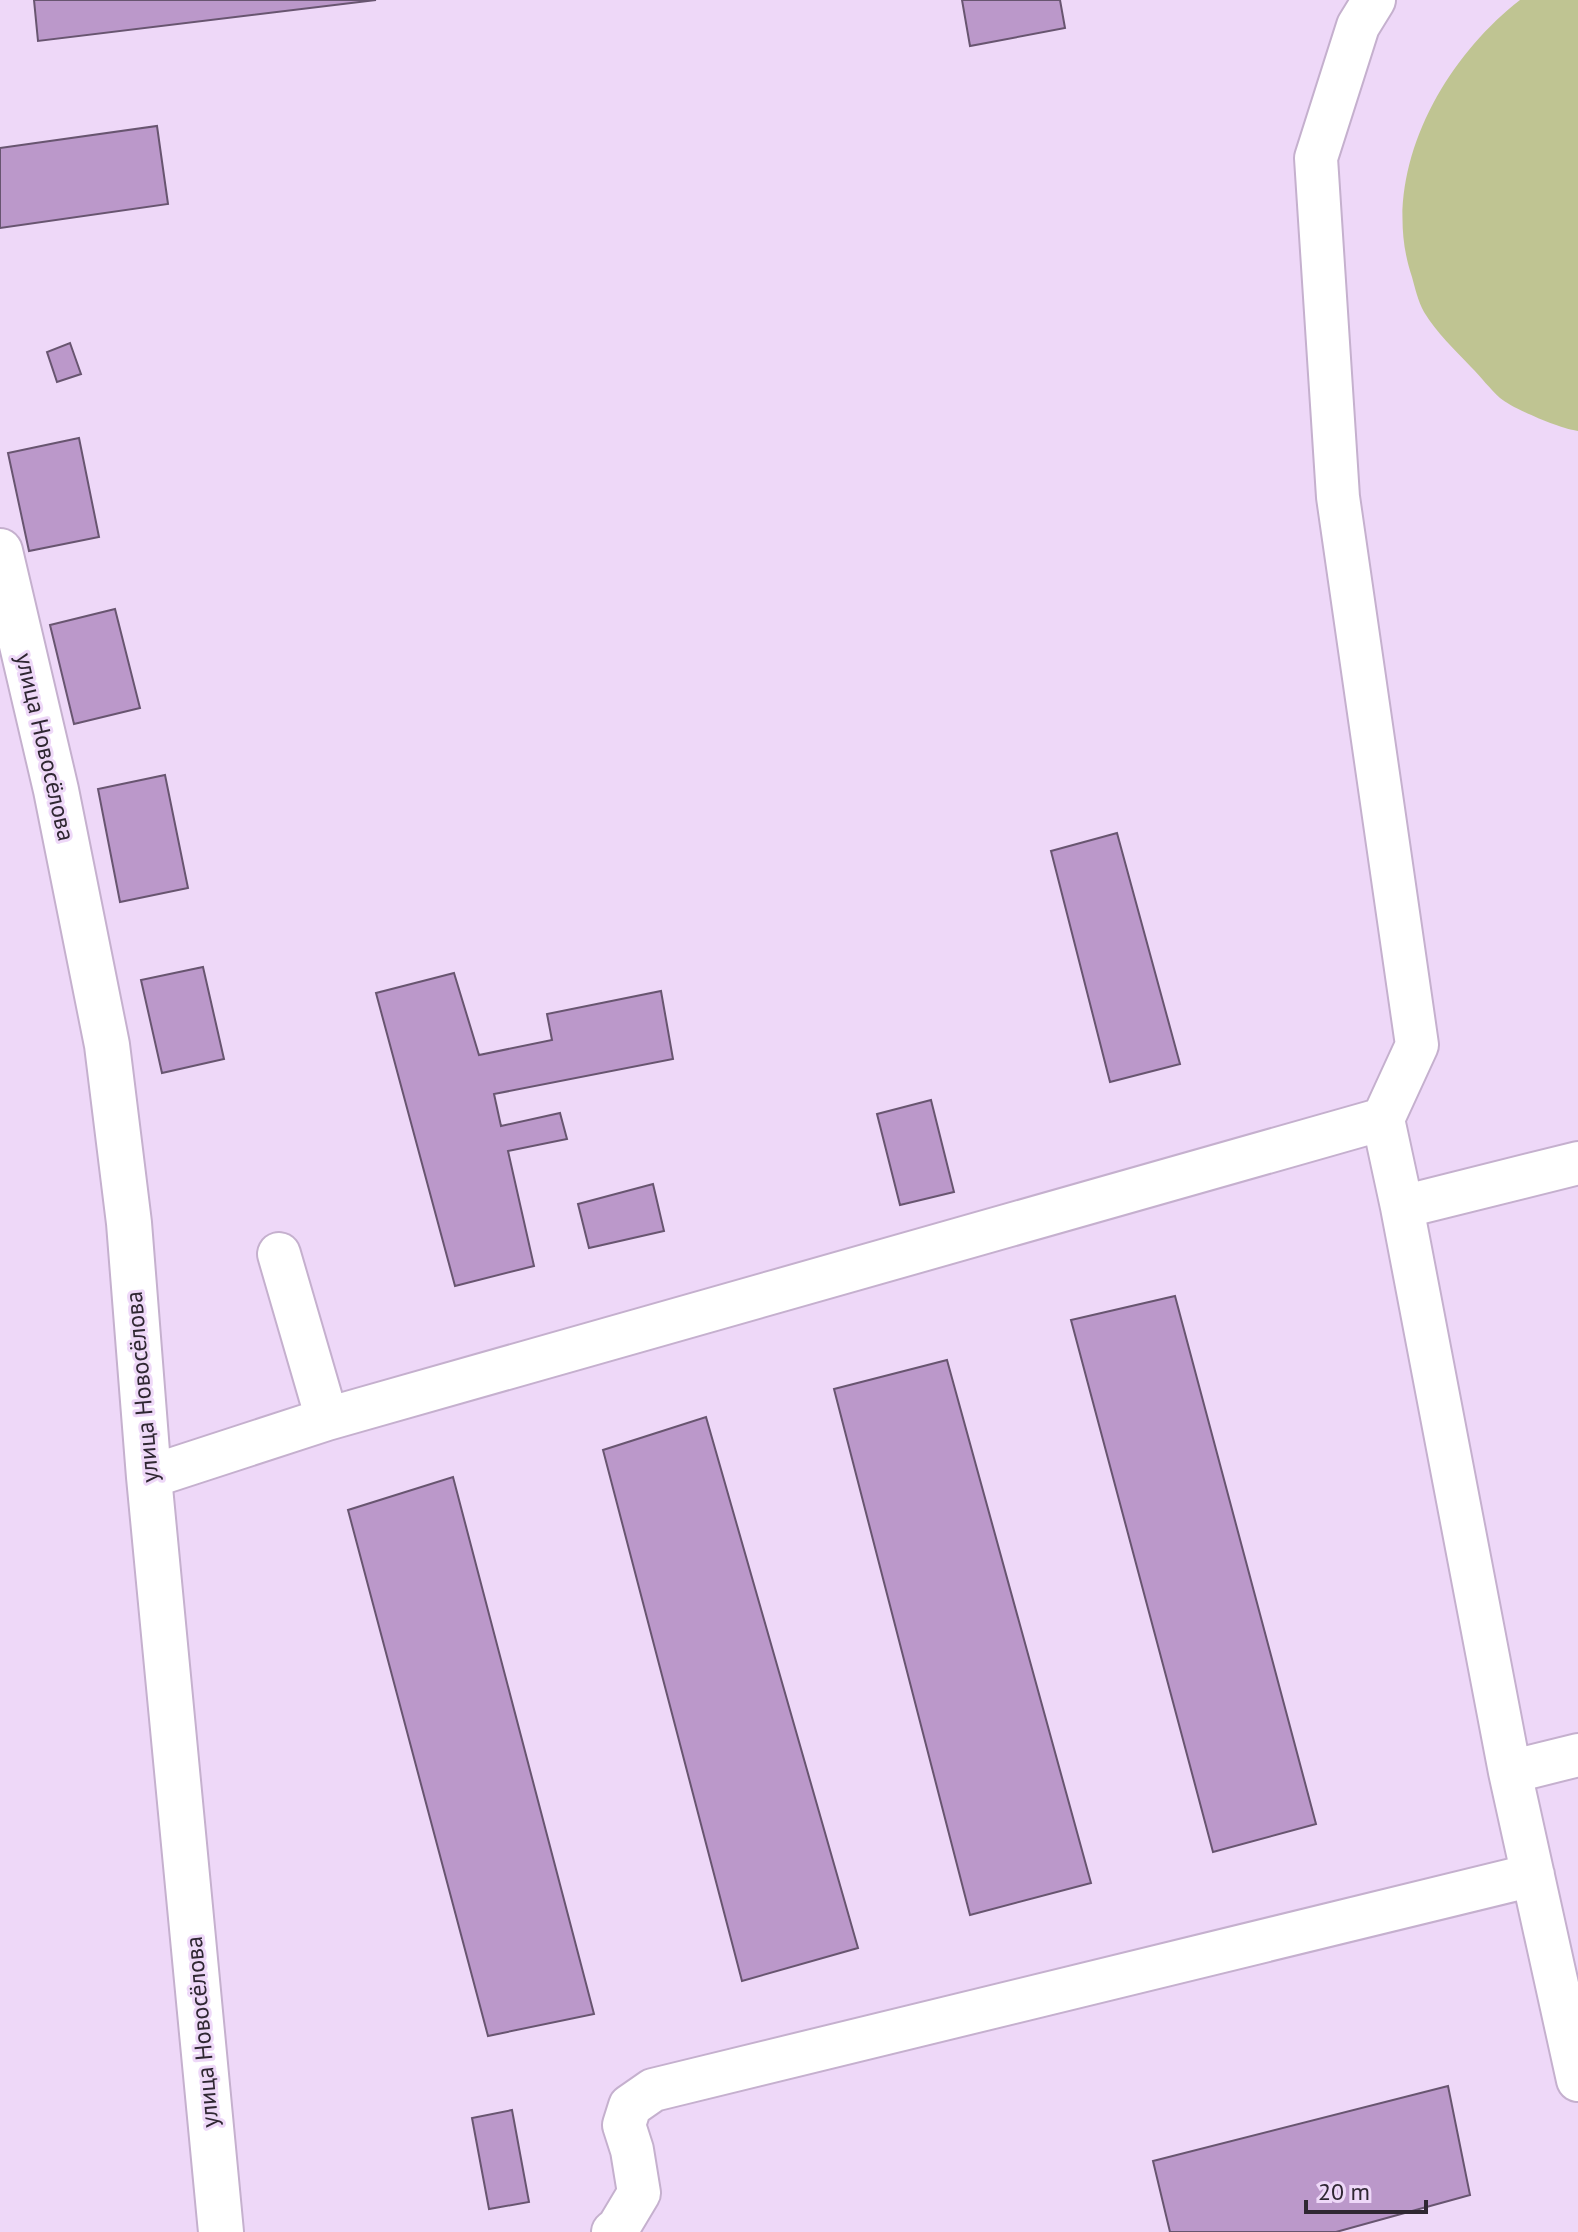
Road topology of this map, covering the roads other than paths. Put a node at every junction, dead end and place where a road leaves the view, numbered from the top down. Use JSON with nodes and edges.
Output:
{"nodes":[{"id":1,"x":1374,"y":0,"type":"edge"},
{"id":2,"x":0,"y":551,"type":"edge"},
{"id":3,"x":1383,"y":1119,"type":"junction"},
{"id":4,"x":1578,"y":1163,"type":"edge"},
{"id":5,"x":1402,"y":1207,"type":"junction"},
{"id":6,"x":279,"y":1254,"type":"dead end"},
{"id":7,"x":327,"y":1419,"type":"junction"},
{"id":8,"x":149,"y":1477,"type":"junction"},
{"id":9,"x":1578,"y":1755,"type":"edge"},
{"id":10,"x":1510,"y":1772,"type":"junction"},
{"id":11,"x":1533,"y":1875,"type":"junction"},
{"id":12,"x":1578,"y":2080,"type":"edge"},
{"id":13,"x":221,"y":2232,"type":"edge"},
{"id":14,"x":613,"y":2232,"type":"edge"}],
"edges":[{"from":1,"to":3,"type":"lane"},
{"from":2,"to":8,"type":"main road","name":"улица Новосёлова"},
{"from":3,"to":5,"type":"lane"},
{"from":3,"to":7,"type":"lane"},
{"from":4,"to":5,"type":"lane"},
{"from":5,"to":10,"type":"lane"},
{"from":6,"to":7,"type":"lane"},
{"from":7,"to":8,"type":"lane"},
{"from":8,"to":13,"type":"main road","name":"улица Новосёлова"},
{"from":9,"to":10,"type":"lane"},
{"from":10,"to":11,"type":"lane"},
{"from":11,"to":12,"type":"lane"},
{"from":11,"to":14,"type":"lane"}]}
